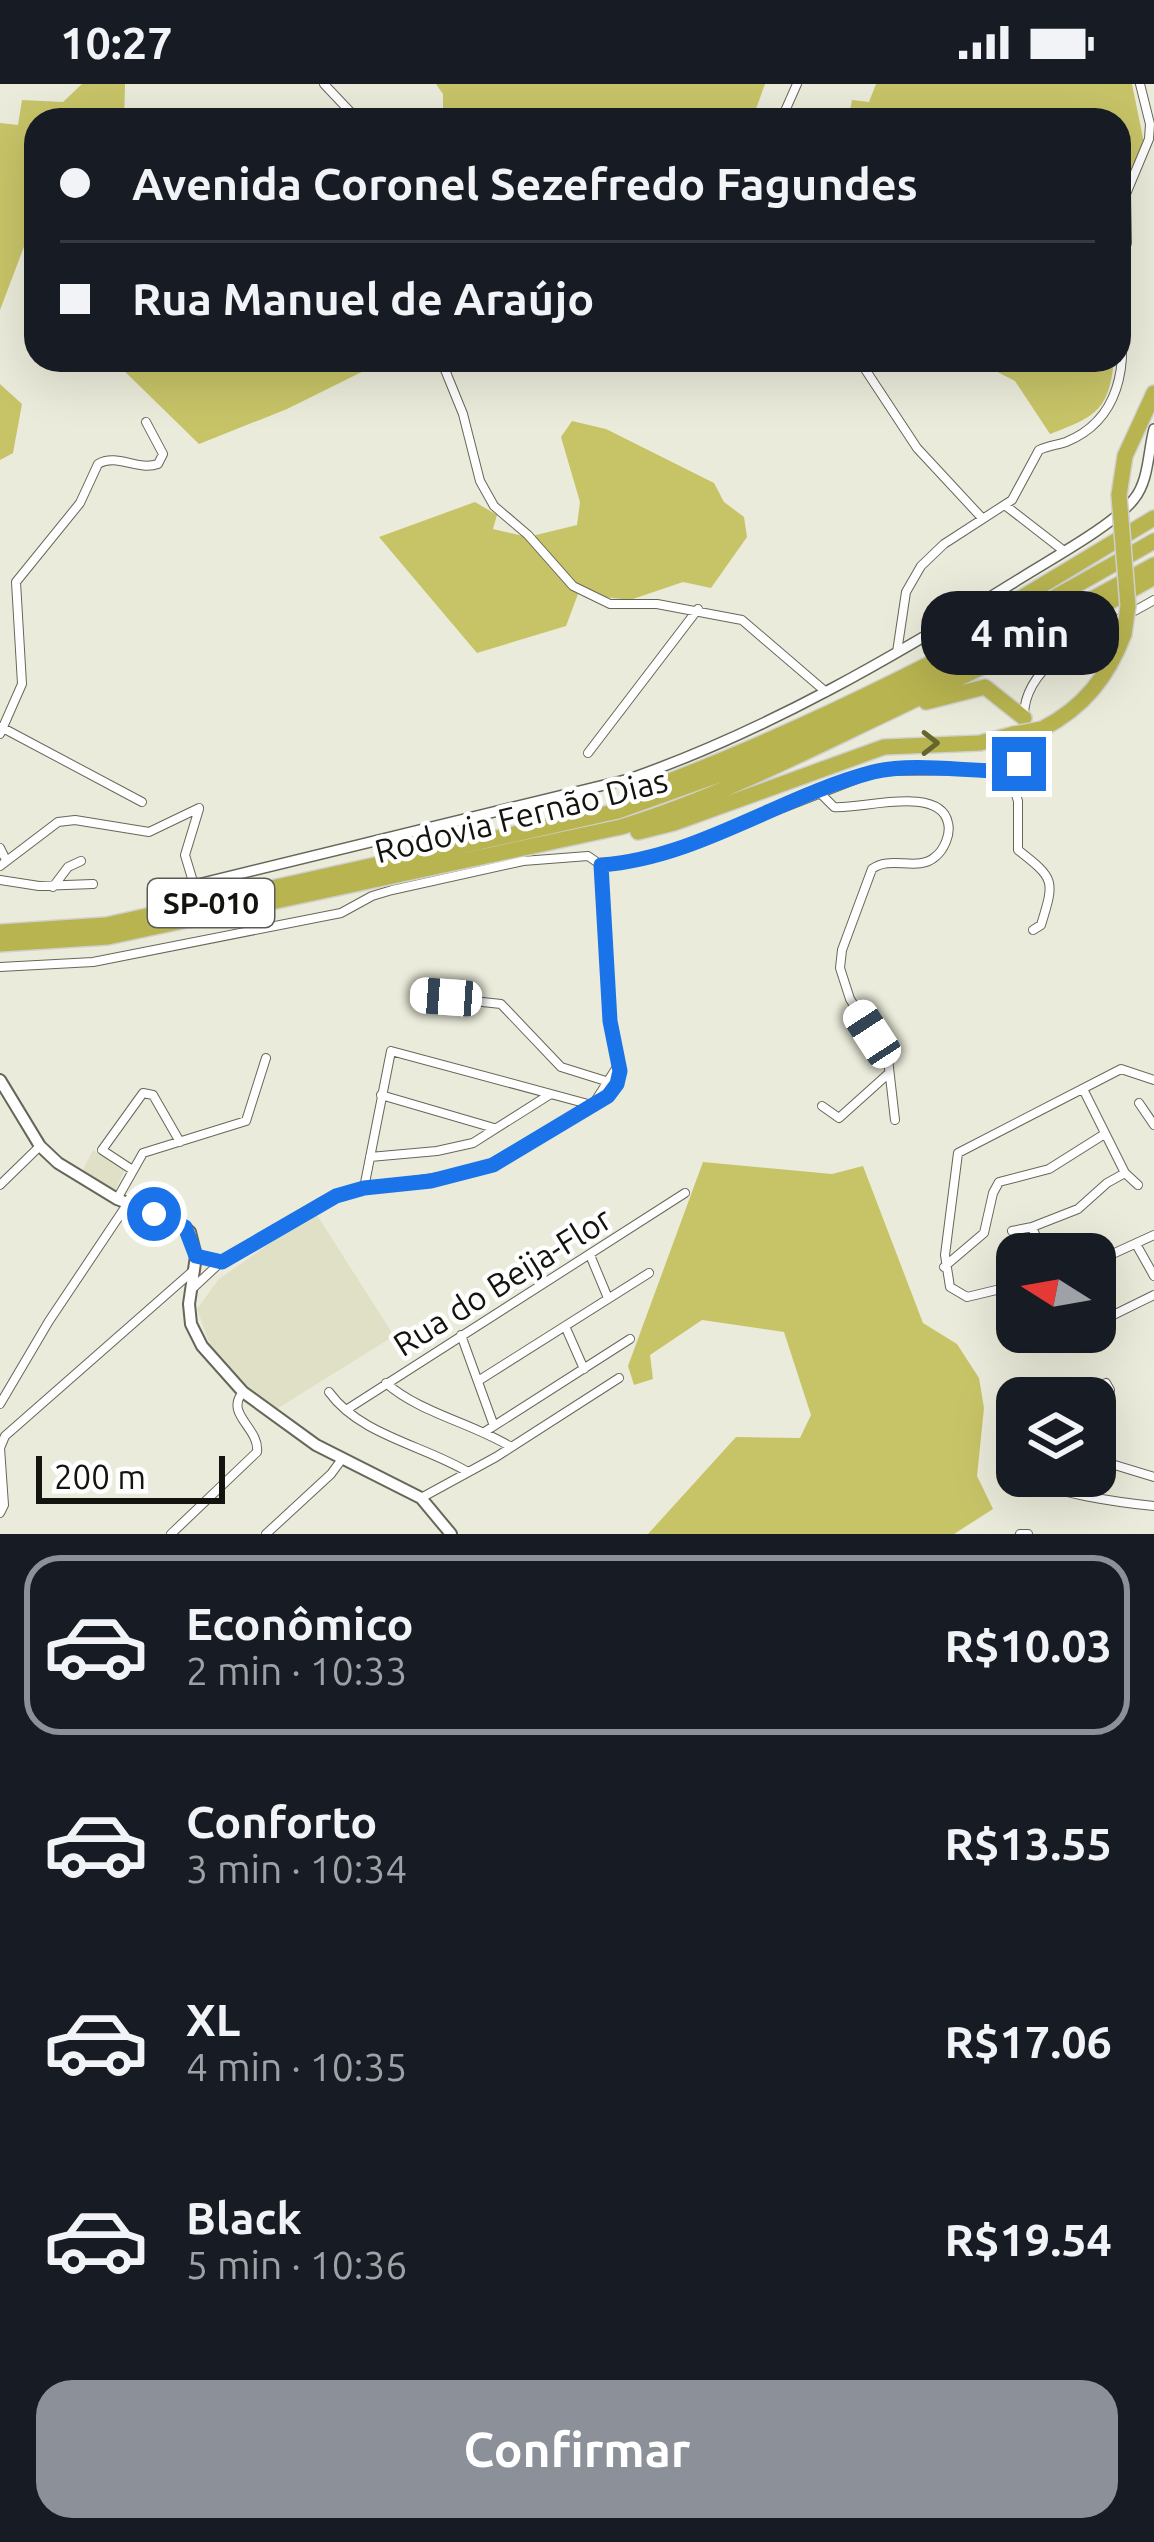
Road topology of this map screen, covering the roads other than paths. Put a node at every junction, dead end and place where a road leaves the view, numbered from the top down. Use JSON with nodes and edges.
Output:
{"nodes":[{"id":1,"x":325,"y":84,"type":"edge"},
{"id":2,"x":1140,"y":84,"type":"edge"},
{"id":3,"x":347,"y":108,"type":"edge"},
{"id":4,"x":1131,"y":182,"type":"edge"},
{"id":5,"x":446,"y":372,"type":"edge"},
{"id":6,"x":867,"y":372,"type":"edge"},
{"id":7,"x":1120,"y":372,"type":"edge"},
{"id":8,"x":1154,"y":393,"type":"edge"},
{"id":9,"x":146,"y":422,"type":"dead end"},
{"id":10,"x":1154,"y":429,"type":"edge"},
{"id":11,"x":1006,"y":506,"type":"junction"},
{"id":12,"x":982,"y":518,"type":"junction"},
{"id":13,"x":1154,"y":518,"type":"edge"},
{"id":14,"x":1154,"y":541,"type":"edge"},
{"id":15,"x":1064,"y":551,"type":"junction"},
{"id":16,"x":1154,"y":565,"type":"edge"},
{"id":17,"x":1154,"y":578,"type":"edge"},
{"id":18,"x":1154,"y":600,"type":"edge"},
{"id":19,"x":698,"y":609,"type":"junction"},
{"id":20,"x":973,"y":641,"type":"junction"},
{"id":21,"x":897,"y":655,"type":"junction"},
{"id":22,"x":826,"y":692,"type":"junction"},
{"id":23,"x":888,"y":712,"type":"junction"},
{"id":24,"x":1024,"y":718,"type":"junction"},
{"id":25,"x":1,"y":729,"type":"edge"},
{"id":26,"x":588,"y":753,"type":"dead end"},
{"id":27,"x":1008,"y":770,"type":"junction"},
{"id":28,"x":819,"y":792,"type":"junction"},
{"id":29,"x":142,"y":802,"type":"dead end"},
{"id":30,"x":679,"y":809,"type":"junction"},
{"id":31,"x":537,"y":829,"type":"junction"},
{"id":32,"x":619,"y":836,"type":"junction"},
{"id":33,"x":0,"y":848,"type":"edge"},
{"id":34,"x":470,"y":861,"type":"junction"},
{"id":35,"x":81,"y":862,"type":"dead end"},
{"id":36,"x":3,"y":863,"type":"edge"},
{"id":37,"x":601,"y":865,"type":"junction"},
{"id":38,"x":0,"y":880,"type":"edge"},
{"id":39,"x":93,"y":884,"type":"dead end"},
{"id":40,"x":194,"y":885,"type":"junction"},
{"id":41,"x":53,"y":887,"type":"junction"},
{"id":42,"x":168,"y":912,"type":"junction"},
{"id":43,"x":1033,"y":930,"type":"dead end"},
{"id":44,"x":0,"y":932,"type":"edge"},
{"id":45,"x":0,"y":944,"type":"edge"},
{"id":46,"x":0,"y":967,"type":"edge"},
{"id":47,"x":418,"y":995,"type":"dead end"},
{"id":48,"x":266,"y":1058,"type":"dead end"},
{"id":49,"x":618,"y":1064,"type":"junction"},
{"id":50,"x":888,"y":1074,"type":"junction"},
{"id":51,"x":0,"y":1080,"type":"edge"},
{"id":52,"x":1154,"y":1080,"type":"edge"},
{"id":53,"x":610,"y":1082,"type":"junction"},
{"id":54,"x":1084,"y":1090,"type":"junction"},
{"id":55,"x":381,"y":1095,"type":"junction"},
{"id":56,"x":549,"y":1095,"type":"junction"},
{"id":57,"x":592,"y":1103,"type":"junction"},
{"id":58,"x":1139,"y":1103,"type":"dead end"},
{"id":59,"x":822,"y":1106,"type":"dead end"},
{"id":60,"x":896,"y":1120,"type":"dead end"},
{"id":61,"x":1154,"y":1125,"type":"edge"},
{"id":62,"x":496,"y":1128,"type":"junction"},
{"id":63,"x":1103,"y":1135,"type":"junction"},
{"id":64,"x":181,"y":1142,"type":"junction"},
{"id":65,"x":40,"y":1146,"type":"junction"},
{"id":66,"x":370,"y":1157,"type":"junction"},
{"id":67,"x":131,"y":1169,"type":"junction"},
{"id":68,"x":1125,"y":1173,"type":"junction"},
{"id":69,"x":0,"y":1185,"type":"edge"},
{"id":70,"x":1138,"y":1185,"type":"dead end"},
{"id":71,"x":364,"y":1188,"type":"junction"},
{"id":72,"x":685,"y":1193,"type":"dead end"},
{"id":73,"x":122,"y":1201,"type":"junction"},
{"id":74,"x":1032,"y":1227,"type":"junction"},
{"id":75,"x":1012,"y":1231,"type":"dead end"},
{"id":76,"x":1035,"y":1233,"type":"edge"},
{"id":77,"x":1154,"y":1235,"type":"edge"},
{"id":78,"x":1136,"y":1244,"type":"junction"},
{"id":79,"x":1116,"y":1250,"type":"edge"},
{"id":80,"x":590,"y":1255,"type":"junction"},
{"id":81,"x":222,"y":1262,"type":"junction"},
{"id":82,"x":196,"y":1263,"type":"junction"},
{"id":83,"x":944,"y":1267,"type":"junction"},
{"id":84,"x":649,"y":1273,"type":"dead end"},
{"id":85,"x":1154,"y":1276,"type":"edge"},
{"id":86,"x":191,"y":1289,"type":"junction"},
{"id":87,"x":996,"y":1290,"type":"edge"},
{"id":88,"x":1154,"y":1295,"type":"edge"},
{"id":89,"x":608,"y":1298,"type":"junction"},
{"id":90,"x":1116,"y":1314,"type":"edge"},
{"id":91,"x":565,"y":1326,"type":"junction"},
{"id":92,"x":461,"y":1335,"type":"junction"},
{"id":93,"x":630,"y":1340,"type":"dead end"},
{"id":94,"x":584,"y":1369,"type":"junction"},
{"id":95,"x":619,"y":1378,"type":"dead end"},
{"id":96,"x":478,"y":1381,"type":"junction"},
{"id":97,"x":386,"y":1383,"type":"junction"},
{"id":98,"x":243,"y":1392,"type":"junction"},
{"id":99,"x":329,"y":1392,"type":"dead end"},
{"id":100,"x":0,"y":1404,"type":"edge"},
{"id":101,"x":346,"y":1410,"type":"junction"},
{"id":102,"x":490,"y":1429,"type":"junction"},
{"id":103,"x":511,"y":1447,"type":"junction"},
{"id":104,"x":342,"y":1459,"type":"junction"},
{"id":105,"x":1116,"y":1466,"type":"edge"},
{"id":106,"x":468,"y":1472,"type":"junction"},
{"id":107,"x":1154,"y":1478,"type":"edge"},
{"id":108,"x":1098,"y":1497,"type":"edge"},
{"id":109,"x":421,"y":1498,"type":"junction"},
{"id":110,"x":1154,"y":1506,"type":"edge"},
{"id":111,"x":0,"y":1513,"type":"edge"},
{"id":112,"x":171,"y":1534,"type":"edge"},
{"id":113,"x":266,"y":1534,"type":"edge"},
{"id":114,"x":451,"y":1534,"type":"edge"}],
"edges":[{"from":1,"to":3,"type":"street"},
{"from":2,"to":4,"type":"street"},
{"from":5,"to":19,"type":"street"},
{"from":6,"to":12,"type":"street"},
{"from":7,"to":11,"type":"street"},
{"from":32,"to":8,"type":"highway","one_way":true,"bridge":true},
{"from":9,"to":25,"type":"street"},
{"from":10,"to":15,"type":"street"},
{"from":11,"to":12,"type":"street"},
{"from":11,"to":15,"type":"street"},
{"from":12,"to":21,"type":"street"},
{"from":13,"to":20,"type":"highway"},
{"from":14,"to":20,"type":"highway"},
{"from":15,"to":21,"type":"street"},
{"from":16,"to":31,"type":"highway","name":"Rodovia Fernão Dias","number":"SP-010"},
{"from":17,"to":23,"type":"highway","name":"Rodovia Fernão Dias","number":"SP-010"},
{"from":18,"to":24,"type":"street"},
{"from":19,"to":22,"type":"street"},
{"from":19,"to":26,"type":"street"},
{"from":20,"to":31,"type":"highway"},
{"from":21,"to":22,"type":"street"},
{"from":22,"to":40,"type":"street"},
{"from":23,"to":24,"type":"highway"},
{"from":23,"to":30,"type":"highway","name":"Rodovia Fernão Dias","number":"SP-010"},
{"from":24,"to":27,"type":"street"},
{"from":25,"to":29,"type":"street"},
{"from":27,"to":28,"type":"street"},
{"from":27,"to":43,"type":"street"},
{"from":28,"to":37,"type":"street"},
{"from":28,"to":50,"type":"street"},
{"from":30,"to":32,"type":"highway"},
{"from":30,"to":34,"type":"highway","name":"Rodovia Fernão Dias","number":"SP-010"},
{"from":31,"to":42,"type":"highway","name":"Rodovia Fernão Dias","number":"SP-010"},
{"from":32,"to":34,"type":"highway"},
{"from":33,"to":36,"type":"street"},
{"from":34,"to":45,"type":"highway","name":"Rodovia Fernão Dias","number":"SP-010"},
{"from":35,"to":41,"type":"street"},
{"from":36,"to":40,"type":"street"},
{"from":37,"to":46,"type":"street"},
{"from":37,"to":49,"type":"street"},
{"from":38,"to":41,"type":"street"},
{"from":39,"to":41,"type":"street"},
{"from":40,"to":42,"type":"street"},
{"from":42,"to":44,"type":"highway","name":"Rodovia Fernão Dias","number":"SP-010"},
{"from":47,"to":53,"type":"street"},
{"from":48,"to":64,"type":"street"},
{"from":49,"to":53,"type":"street"},
{"from":49,"to":57,"type":"street"},
{"from":50,"to":59,"type":"street"},
{"from":50,"to":60,"type":"street"},
{"from":51,"to":65,"type":"main road"},
{"from":52,"to":54,"type":"street"},
{"from":53,"to":57,"type":"street"},
{"from":54,"to":63,"type":"street"},
{"from":54,"to":83,"type":"street"},
{"from":55,"to":56,"type":"street"},
{"from":55,"to":62,"type":"street"},
{"from":55,"to":66,"type":"street"},
{"from":56,"to":57,"type":"street"},
{"from":56,"to":62,"type":"street"},
{"from":57,"to":71,"type":"street"},
{"from":58,"to":61,"type":"street"},
{"from":62,"to":66,"type":"street"},
{"from":63,"to":68,"type":"street"},
{"from":63,"to":83,"type":"street"},
{"from":64,"to":67,"type":"street"},
{"from":64,"to":67,"type":"street"},
{"from":65,"to":69,"type":"street"},
{"from":65,"to":73,"type":"main road"},
{"from":66,"to":71,"type":"street"},
{"from":67,"to":73,"type":"street"},
{"from":68,"to":70,"type":"street"},
{"from":68,"to":74,"type":"street"},
{"from":71,"to":81,"type":"street"},
{"from":72,"to":80,"type":"street","name":"Rua do Beija-Flor"},
{"from":73,"to":82,"type":"main road"},
{"from":73,"to":100,"type":"street"},
{"from":74,"to":75,"type":"street"},
{"from":74,"to":76,"type":"street"},
{"from":77,"to":78,"type":"street"},
{"from":78,"to":79,"type":"street"},
{"from":78,"to":85,"type":"street"},
{"from":80,"to":89,"type":"street"},
{"from":80,"to":92,"type":"street","name":"Rua do Beija-Flor"},
{"from":81,"to":82,"type":"street"},
{"from":81,"to":86,"type":"street"},
{"from":82,"to":86,"type":"main road"},
{"from":82,"to":111,"type":"street"},
{"from":83,"to":87,"type":"street"},
{"from":84,"to":89,"type":"street"},
{"from":86,"to":98,"type":"main road"},
{"from":88,"to":90,"type":"street"},
{"from":89,"to":91,"type":"street"},
{"from":91,"to":94,"type":"street"},
{"from":91,"to":96,"type":"street"},
{"from":92,"to":96,"type":"street"},
{"from":92,"to":97,"type":"street","name":"Rua do Beija-Flor"},
{"from":93,"to":94,"type":"street"},
{"from":94,"to":102,"type":"street"},
{"from":95,"to":103,"type":"street"},
{"from":96,"to":102,"type":"street"},
{"from":97,"to":101,"type":"street","name":"Rua do Beija-Flor"},
{"from":97,"to":102,"type":"street"},
{"from":98,"to":104,"type":"main road"},
{"from":98,"to":112,"type":"street"},
{"from":99,"to":101,"type":"street"},
{"from":101,"to":106,"type":"street"},
{"from":102,"to":103,"type":"street"},
{"from":103,"to":106,"type":"street"},
{"from":104,"to":109,"type":"main road"},
{"from":104,"to":113,"type":"street"},
{"from":105,"to":107,"type":"street"},
{"from":106,"to":109,"type":"street"},
{"from":108,"to":110,"type":"street"},
{"from":109,"to":114,"type":"main road"}]}
